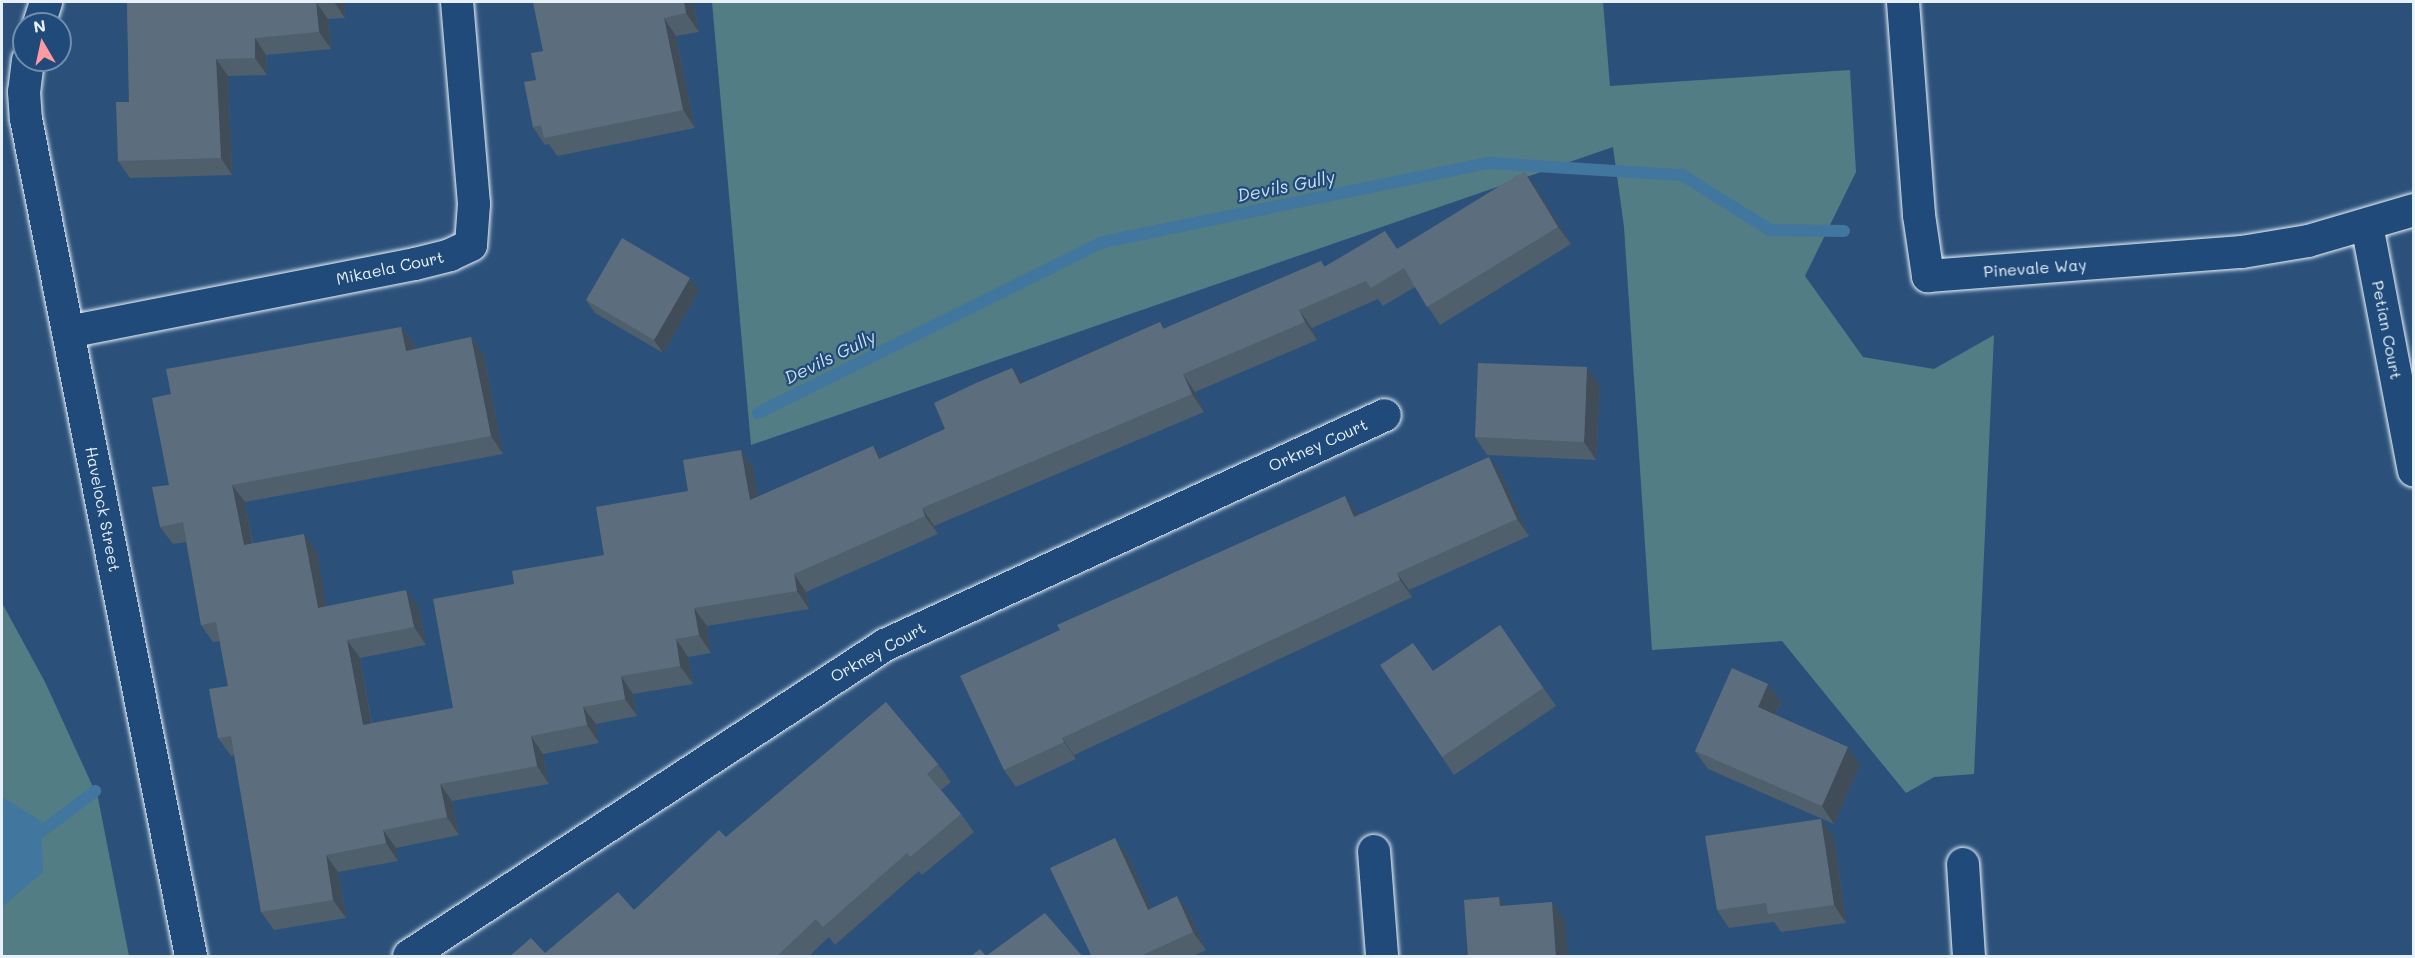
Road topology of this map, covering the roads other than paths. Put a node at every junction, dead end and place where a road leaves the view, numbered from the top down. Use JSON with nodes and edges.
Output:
{"nodes":[{"id":1,"x":457,"y":2,"type":"edge"},
{"id":2,"x":1903,"y":2,"type":"edge"},
{"id":3,"x":26,"y":72,"type":"edge"},
{"id":4,"x":2414,"y":210,"type":"edge"},
{"id":5,"x":2367,"y":225,"type":"junction"},
{"id":6,"x":68,"y":332,"type":"junction"},
{"id":7,"x":1385,"y":415,"type":"dead end"},
{"id":8,"x":2414,"y":471,"type":"edge"},
{"id":9,"x":1374,"y":851,"type":"dead end"},
{"id":10,"x":1963,"y":864,"type":"dead end"},
{"id":11,"x":191,"y":957,"type":"edge"},
{"id":12,"x":409,"y":957,"type":"edge"},
{"id":13,"x":1382,"y":957,"type":"edge"},
{"id":14,"x":1969,"y":957,"type":"edge"}],
"edges":[{"from":1,"to":6,"type":"street","name":"Mikaela Court"},
{"from":2,"to":5,"type":"street","name":"Pinevale Way"},
{"from":3,"to":6,"type":"street","name":"Havelock Street"},
{"from":4,"to":5,"type":"street","name":"Pinevale Way"},
{"from":5,"to":8,"type":"street","name":"Petian Court"},
{"from":6,"to":11,"type":"street","name":"Havelock Street"},
{"from":7,"to":12,"type":"street","name":"Orkney Court"},
{"from":9,"to":13,"type":"street"},
{"from":10,"to":14,"type":"street"}]}
